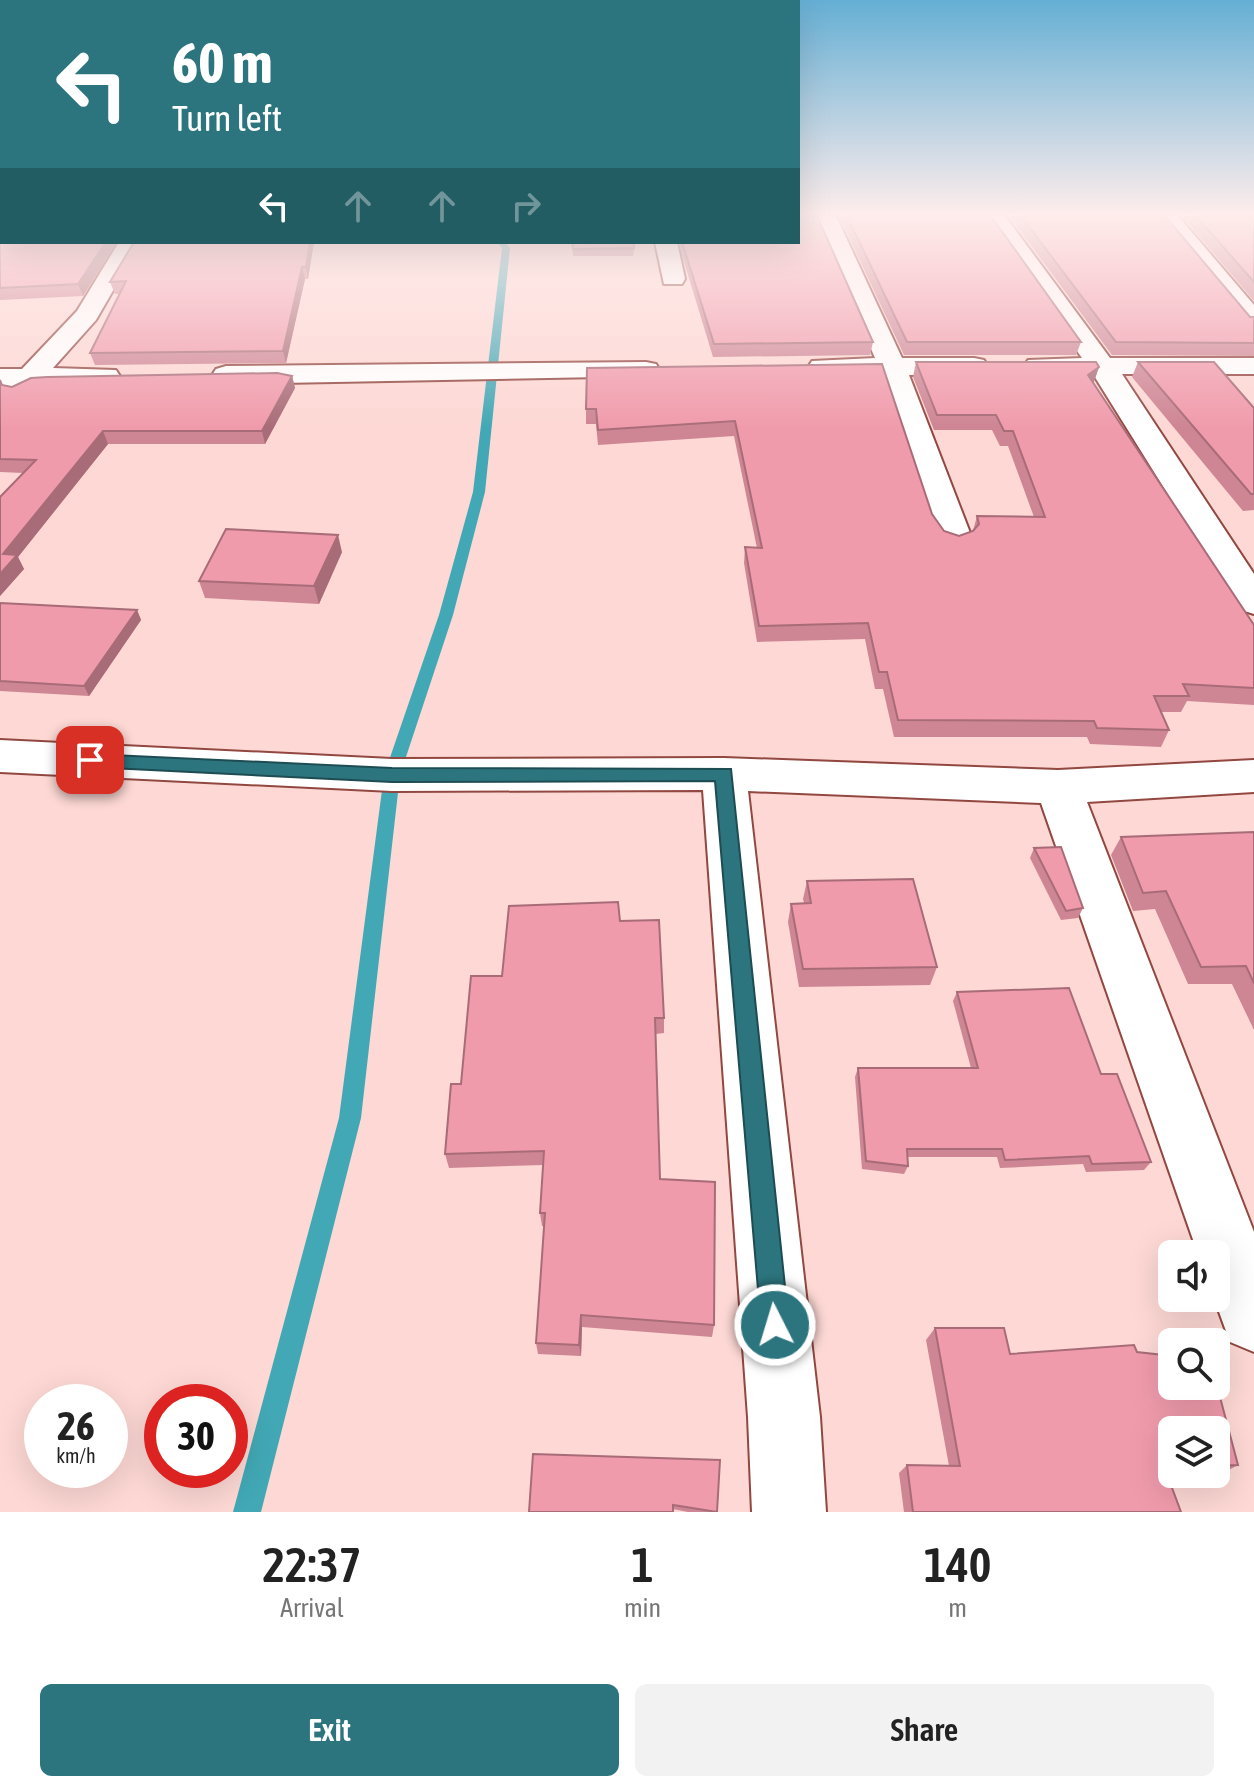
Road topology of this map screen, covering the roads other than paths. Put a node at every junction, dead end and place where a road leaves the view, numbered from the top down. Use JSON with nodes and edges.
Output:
{"nodes":[{"id":1,"x":104,"y":287,"type":"edge"},
{"id":2,"x":857,"y":287,"type":"edge"},
{"id":3,"x":1045,"y":287,"type":"edge"},
{"id":4,"x":1225,"y":287,"type":"edge"},
{"id":5,"x":1254,"y":321,"type":"edge"},
{"id":6,"x":892,"y":366,"type":"junction"},
{"id":7,"x":1102,"y":366,"type":"junction"},
{"id":8,"x":1254,"y":366,"type":"edge"},
{"id":9,"x":796,"y":368,"type":"edge"},
{"id":10,"x":668,"y":370,"type":"edge"},
{"id":11,"x":205,"y":375,"type":"edge"},
{"id":12,"x":126,"y":376,"type":"edge"},
{"id":13,"x":30,"y":377,"type":"junction"},
{"id":14,"x":0,"y":378,"type":"edge"},
{"id":15,"x":0,"y":407,"type":"edge"},
{"id":16,"x":954,"y":538,"type":"edge"},
{"id":17,"x":1254,"y":602,"type":"edge"},
{"id":18,"x":0,"y":756,"type":"edge"},
{"id":19,"x":724,"y":774,"type":"junction"},
{"id":20,"x":1254,"y":776,"type":"edge"},
{"id":21,"x":1058,"y":787,"type":"junction"},
{"id":22,"x":1254,"y":1318,"type":"edge"},
{"id":23,"x":789,"y":1512,"type":"edge"}],
"edges":[{"from":1,"to":13,"type":"street"},
{"from":2,"to":6,"type":"street"},
{"from":3,"to":7,"type":"street"},
{"from":4,"to":5,"type":"street"},
{"from":6,"to":7,"type":"street"},
{"from":6,"to":9,"type":"street"},
{"from":6,"to":16,"type":"street"},
{"from":7,"to":8,"type":"street"},
{"from":7,"to":17,"type":"street"},
{"from":10,"to":11,"type":"street"},
{"from":12,"to":13,"type":"street"},
{"from":13,"to":14,"type":"street"},
{"from":13,"to":15,"type":"street"},
{"from":18,"to":19,"type":"street"},
{"from":19,"to":21,"type":"street"},
{"from":19,"to":23,"type":"street"},
{"from":20,"to":21,"type":"street"},
{"from":21,"to":22,"type":"street"}]}
